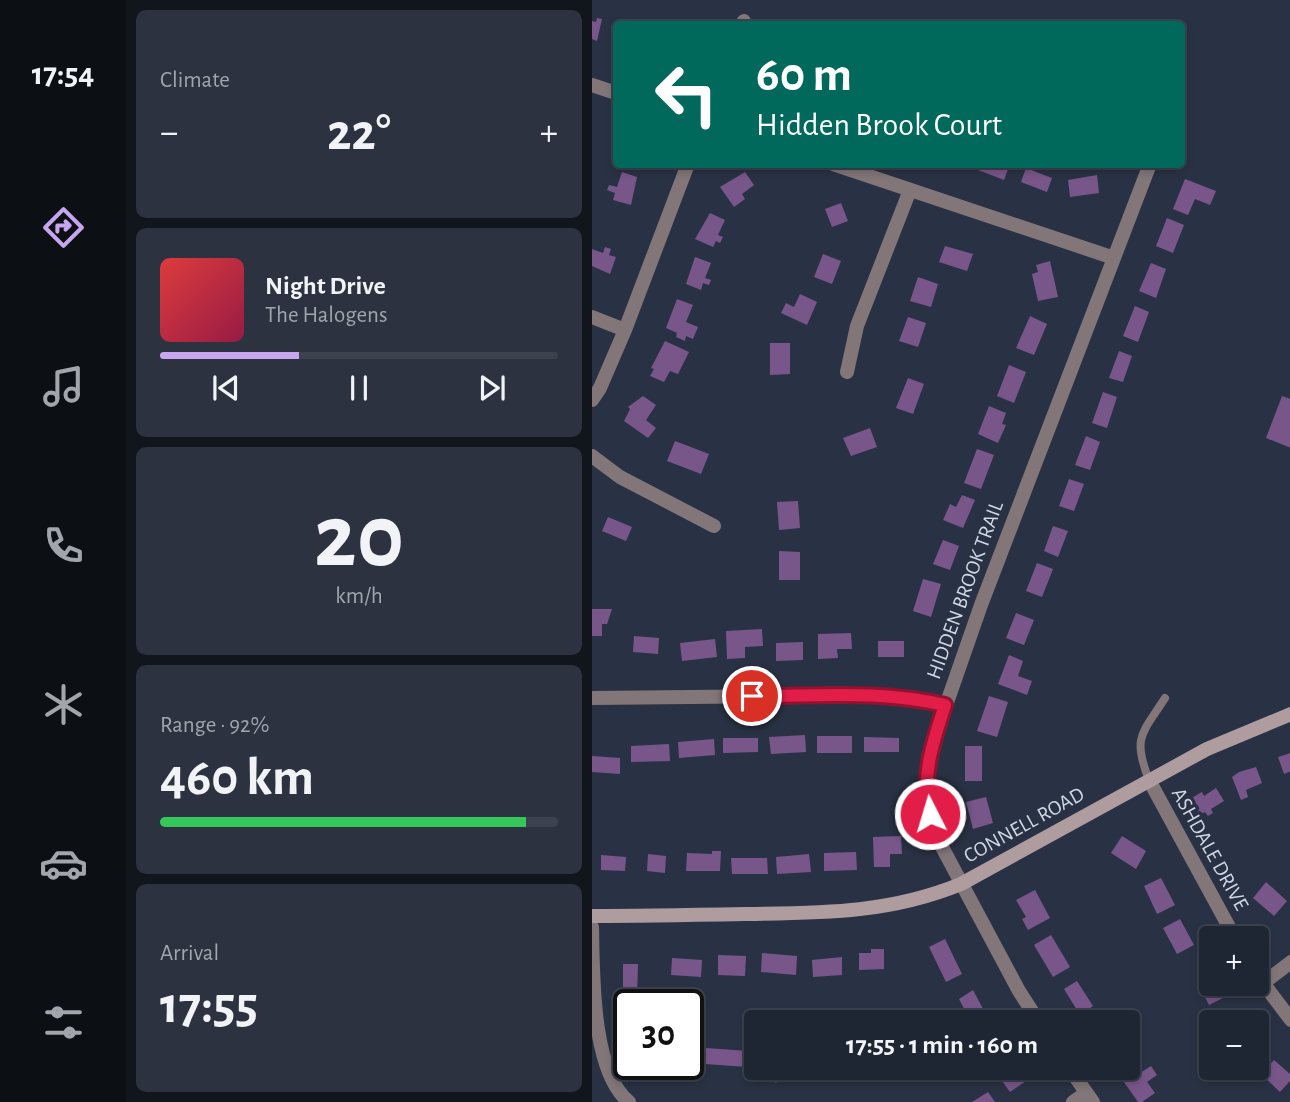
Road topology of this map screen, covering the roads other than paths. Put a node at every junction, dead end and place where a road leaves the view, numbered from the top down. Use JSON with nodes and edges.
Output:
{"nodes":[{"id":1,"x":592,"y":85,"type":"edge"},
{"id":2,"x":613,"y":92,"type":"edge"},
{"id":3,"x":686,"y":168,"type":"edge"},
{"id":4,"x":845,"y":168,"type":"edge"},
{"id":5,"x":1148,"y":168,"type":"edge"},
{"id":6,"x":910,"y":190,"type":"junction"},
{"id":7,"x":1114,"y":258,"type":"junction"},
{"id":8,"x":592,"y":317,"type":"edge"},
{"id":9,"x":625,"y":330,"type":"junction"},
{"id":10,"x":847,"y":372,"type":"dead end"},
{"id":11,"x":592,"y":400,"type":"edge"},
{"id":12,"x":592,"y":456,"type":"edge"},
{"id":13,"x":714,"y":526,"type":"dead end"},
{"id":14,"x":592,"y":698,"type":"edge"},
{"id":15,"x":1165,"y":698,"type":"dead end"},
{"id":16,"x":945,"y":705,"type":"junction"},
{"id":17,"x":1290,"y":714,"type":"edge"},
{"id":18,"x":1149,"y":780,"type":"junction"},
{"id":19,"x":961,"y":884,"type":"junction"},
{"id":20,"x":592,"y":916,"type":"edge"},
{"id":21,"x":1228,"y":926,"type":"edge"},
{"id":22,"x":592,"y":928,"type":"edge"},
{"id":23,"x":1290,"y":962,"type":"edge"},
{"id":24,"x":1269,"y":975,"type":"edge"},
{"id":25,"x":1269,"y":992,"type":"edge"},
{"id":26,"x":1031,"y":1010,"type":"edge"},
{"id":27,"x":1290,"y":1020,"type":"edge"},
{"id":28,"x":1077,"y":1080,"type":"edge"},
{"id":29,"x":1089,"y":1098,"type":"edge"},
{"id":30,"x":629,"y":1102,"type":"edge"},
{"id":31,"x":1073,"y":1102,"type":"edge"}],
"edges":[{"from":1,"to":2,"type":"street"},
{"from":3,"to":9,"type":"street"},
{"from":4,"to":6,"type":"street"},
{"from":5,"to":7,"type":"street","name":"HIDDEN BROOK TRAIL"},
{"from":6,"to":7,"type":"street"},
{"from":6,"to":10,"type":"street"},
{"from":7,"to":16,"type":"street","name":"HIDDEN BROOK TRAIL"},
{"from":8,"to":9,"type":"street"},
{"from":9,"to":11,"type":"street"},
{"from":12,"to":13,"type":"street"},
{"from":14,"to":16,"type":"street"},
{"from":15,"to":18,"type":"lane"},
{"from":16,"to":19,"type":"street","name":"HIDDEN BROOK TRAIL"},
{"from":17,"to":18,"type":"street","name":"CONNELL ROAD"},
{"from":18,"to":19,"type":"street","name":"CONNELL ROAD"},
{"from":18,"to":21,"type":"street","name":"ASHDALE DRIVE"},
{"from":19,"to":20,"type":"street","name":"CONNELL ROAD"},
{"from":19,"to":26,"type":"street","name":"HIDDEN BROOK TRAIL"},
{"from":22,"to":30,"type":"street"},
{"from":23,"to":24,"type":"street"},
{"from":25,"to":27,"type":"street"},
{"from":28,"to":29,"type":"street"},
{"from":29,"to":31,"type":"street"}]}
